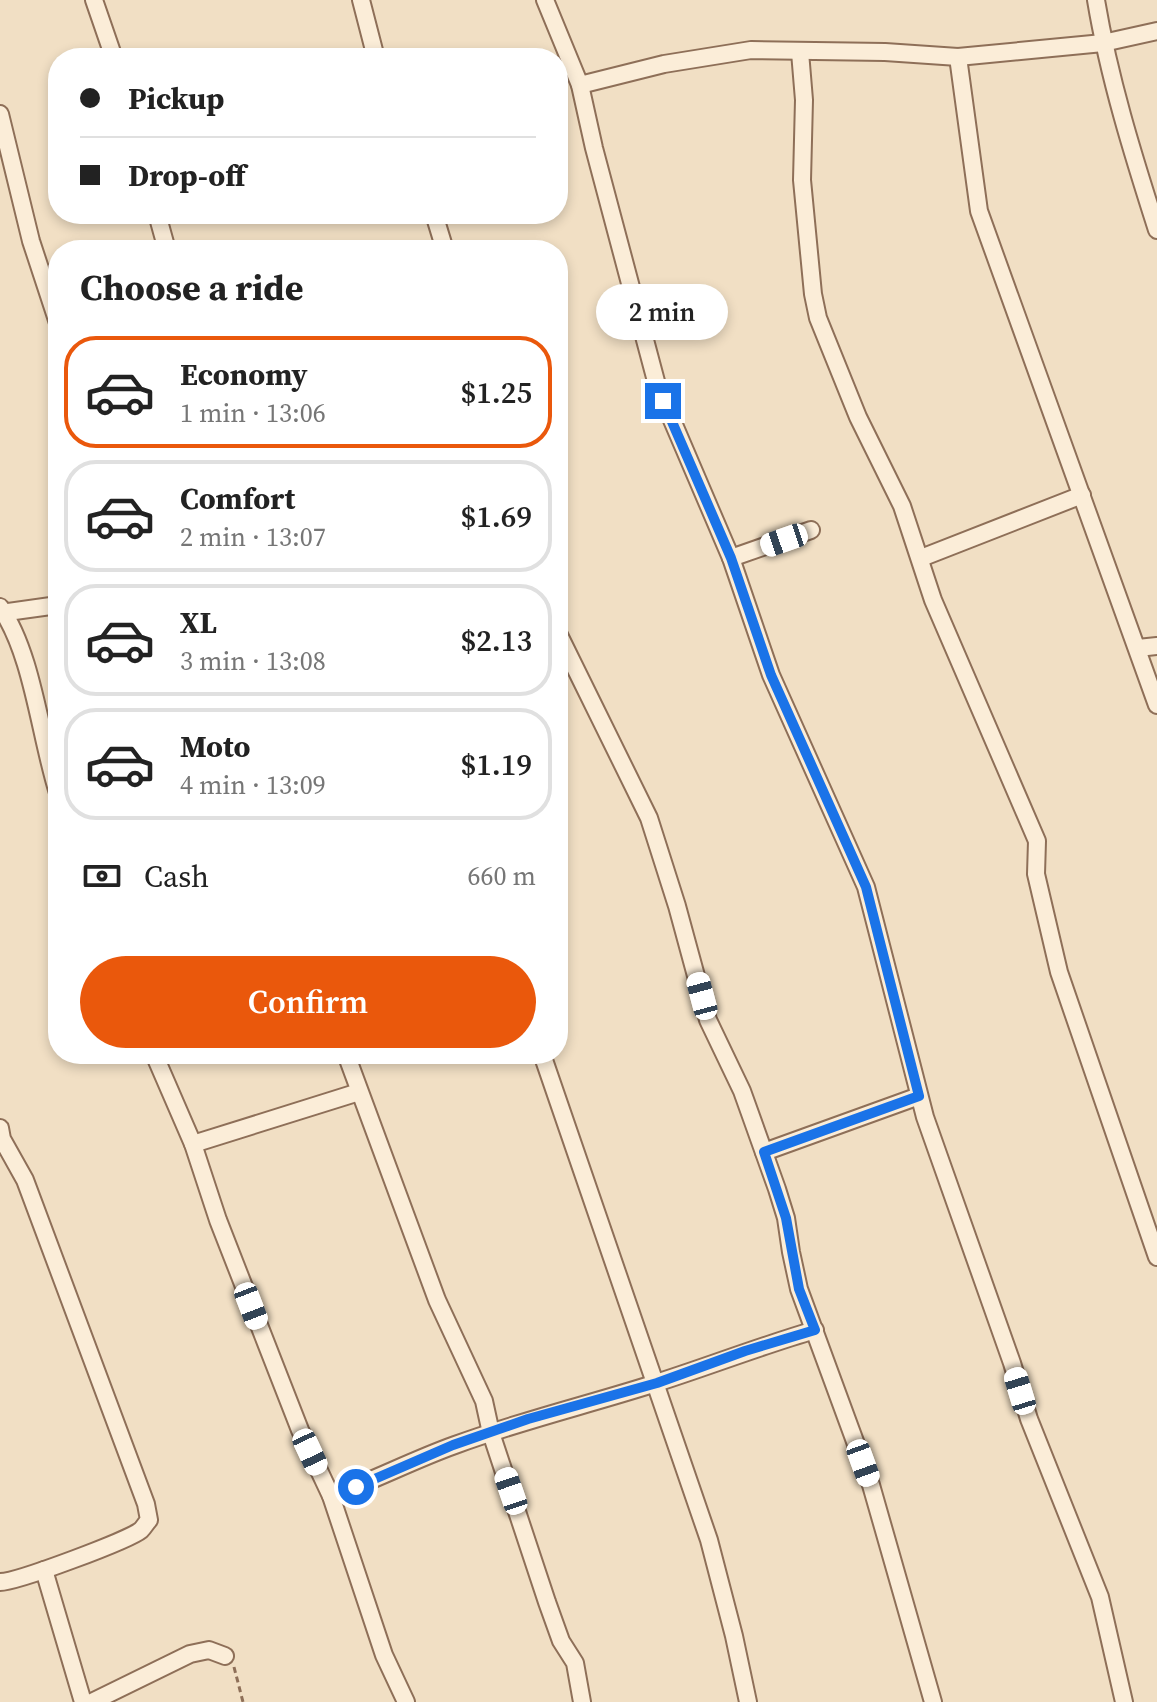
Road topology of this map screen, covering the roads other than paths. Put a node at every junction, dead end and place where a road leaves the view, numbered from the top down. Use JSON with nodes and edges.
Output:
{"nodes":[{"id":1,"x":94,"y":0,"type":"edge"},
{"id":2,"x":361,"y":0,"type":"edge"},
{"id":3,"x":545,"y":0,"type":"edge"},
{"id":4,"x":1096,"y":0,"type":"edge"},
{"id":5,"x":1157,"y":31,"type":"edge"},
{"id":6,"x":1103,"y":43,"type":"junction"},
{"id":7,"x":111,"y":48,"type":"edge"},
{"id":8,"x":373,"y":48,"type":"edge"},
{"id":9,"x":565,"y":48,"type":"edge"},
{"id":10,"x":800,"y":52,"type":"junction"},
{"id":11,"x":568,"y":56,"type":"edge"},
{"id":12,"x":958,"y":57,"type":"junction"},
{"id":13,"x":580,"y":85,"type":"junction"},
{"id":14,"x":0,"y":114,"type":"edge"},
{"id":15,"x":1157,"y":230,"type":"edge"},
{"id":16,"x":48,"y":293,"type":"edge"},
{"id":17,"x":1082,"y":495,"type":"junction"},
{"id":18,"x":811,"y":530,"type":"dead end"},
{"id":19,"x":731,"y":558,"type":"junction"},
{"id":20,"x":921,"y":558,"type":"junction"},
{"id":21,"x":48,"y":606,"type":"edge"},
{"id":22,"x":1,"y":611,"type":"edge"},
{"id":23,"x":1157,"y":646,"type":"edge"},
{"id":24,"x":1138,"y":648,"type":"junction"},
{"id":25,"x":568,"y":653,"type":"edge"},
{"id":26,"x":1157,"y":705,"type":"edge"},
{"id":27,"x":48,"y":754,"type":"edge"},
{"id":28,"x":158,"y":1064,"type":"edge"},
{"id":29,"x":349,"y":1064,"type":"edge"},
{"id":30,"x":545,"y":1064,"type":"edge"},
{"id":31,"x":359,"y":1092,"type":"junction"},
{"id":32,"x":919,"y":1096,"type":"junction"},
{"id":33,"x":0,"y":1128,"type":"edge"},
{"id":34,"x":193,"y":1144,"type":"junction"},
{"id":35,"x":764,"y":1152,"type":"junction"},
{"id":36,"x":1157,"y":1257,"type":"edge"},
{"id":37,"x":815,"y":1330,"type":"junction"},
{"id":38,"x":657,"y":1383,"type":"junction"},
{"id":39,"x":491,"y":1433,"type":"junction"},
{"id":40,"x":331,"y":1496,"type":"junction"},
{"id":41,"x":44,"y":1570,"type":"junction"},
{"id":42,"x":0,"y":1582,"type":"edge"},
{"id":43,"x":225,"y":1656,"type":"road end"},
{"id":44,"x":83,"y":1702,"type":"edge"},
{"id":45,"x":92,"y":1702,"type":"edge"},
{"id":46,"x":406,"y":1702,"type":"edge"},
{"id":47,"x":582,"y":1702,"type":"edge"},
{"id":48,"x":748,"y":1702,"type":"edge"},
{"id":49,"x":933,"y":1702,"type":"edge"},
{"id":50,"x":1124,"y":1702,"type":"edge"}],
"edges":[{"from":1,"to":7,"type":"street"},
{"from":2,"to":8,"type":"street"},
{"from":3,"to":9,"type":"street"},
{"from":4,"to":6,"type":"street"},
{"from":5,"to":6,"type":"street"},
{"from":6,"to":12,"type":"street"},
{"from":6,"to":15,"type":"street"},
{"from":10,"to":12,"type":"street"},
{"from":10,"to":13,"type":"street"},
{"from":10,"to":20,"type":"street"},
{"from":11,"to":13,"type":"street"},
{"from":12,"to":17,"type":"street"},
{"from":13,"to":19,"type":"street"},
{"from":14,"to":16,"type":"street"},
{"from":17,"to":20,"type":"street"},
{"from":17,"to":24,"type":"street"},
{"from":18,"to":19,"type":"street"},
{"from":19,"to":32,"type":"street"},
{"from":20,"to":36,"type":"street"},
{"from":21,"to":22,"type":"street"},
{"from":22,"to":27,"type":"street"},
{"from":23,"to":24,"type":"street"},
{"from":24,"to":26,"type":"street"},
{"from":25,"to":35,"type":"street"},
{"from":28,"to":34,"type":"street"},
{"from":29,"to":31,"type":"street"},
{"from":30,"to":38,"type":"street"},
{"from":31,"to":34,"type":"street"},
{"from":31,"to":39,"type":"street"},
{"from":32,"to":35,"type":"street"},
{"from":32,"to":50,"type":"street"},
{"from":33,"to":41,"type":"street"},
{"from":34,"to":40,"type":"street"},
{"from":35,"to":37,"type":"street"},
{"from":37,"to":38,"type":"street"},
{"from":37,"to":49,"type":"street"},
{"from":38,"to":39,"type":"street"},
{"from":38,"to":48,"type":"street"},
{"from":39,"to":40,"type":"street"},
{"from":39,"to":47,"type":"street"},
{"from":40,"to":46,"type":"street"},
{"from":41,"to":42,"type":"street"},
{"from":41,"to":44,"type":"street"},
{"from":43,"to":45,"type":"street"}]}
